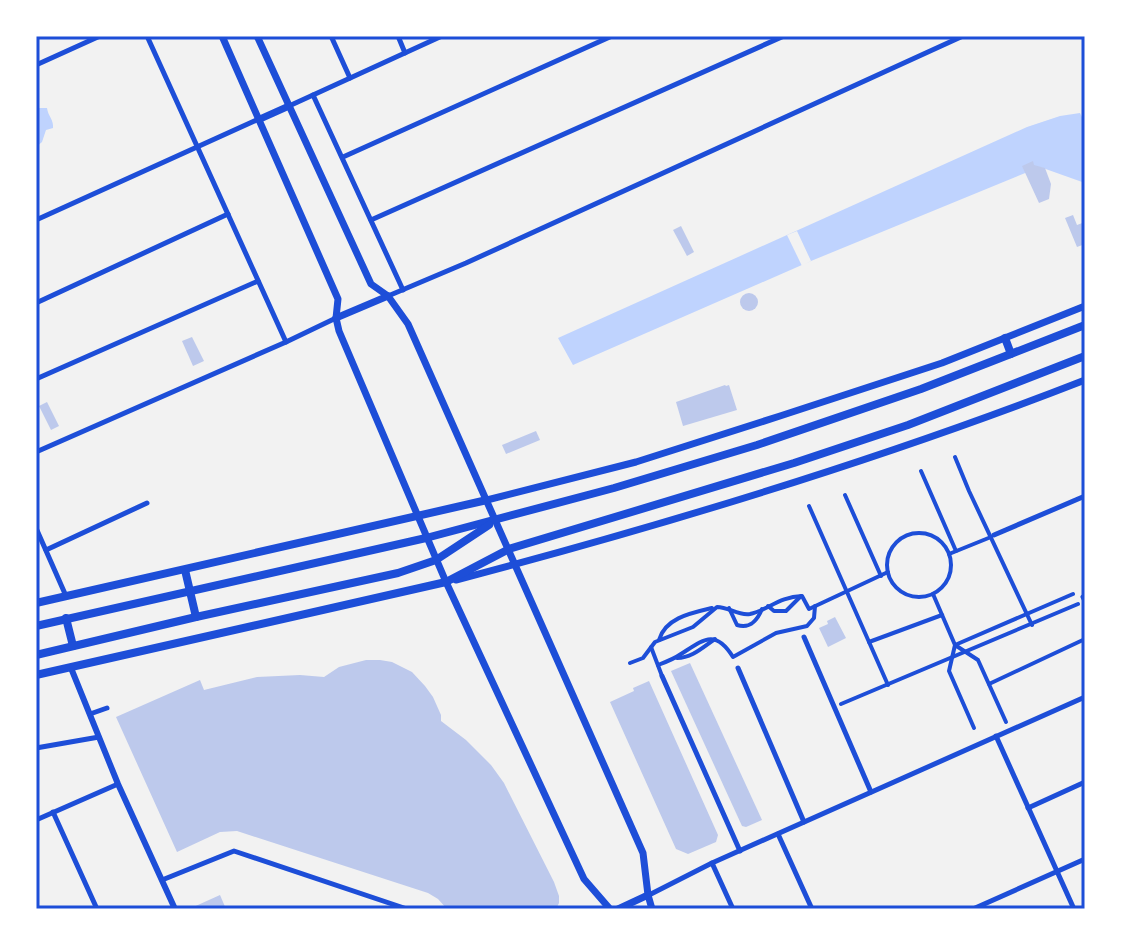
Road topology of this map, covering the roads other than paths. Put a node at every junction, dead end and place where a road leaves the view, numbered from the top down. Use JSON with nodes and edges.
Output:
{"nodes":[{"id":1,"x":100,"y":36,"type":"edge"},
{"id":2,"x":147,"y":36,"type":"edge"},
{"id":3,"x":222,"y":36,"type":"edge"},
{"id":4,"x":257,"y":36,"type":"edge"},
{"id":5,"x":331,"y":36,"type":"edge"},
{"id":6,"x":398,"y":36,"type":"edge"},
{"id":7,"x":442,"y":36,"type":"edge"},
{"id":8,"x":612,"y":36,"type":"edge"},
{"id":9,"x":784,"y":36,"type":"edge"},
{"id":10,"x":963,"y":36,"type":"edge"},
{"id":11,"x":405,"y":53,"type":"junction"},
{"id":12,"x":36,"y":65,"type":"edge"},
{"id":13,"x":350,"y":78,"type":"junction"},
{"id":14,"x":313,"y":95,"type":"junction"},
{"id":15,"x":289,"y":106,"type":"junction"},
{"id":16,"x":260,"y":119,"type":"junction"},
{"id":17,"x":197,"y":147,"type":"junction"},
{"id":18,"x":343,"y":157,"type":"junction"},
{"id":19,"x":228,"y":214,"type":"junction"},
{"id":20,"x":36,"y":220,"type":"edge"},
{"id":21,"x":371,"y":220,"type":"junction"},
{"id":22,"x":258,"y":281,"type":"junction"},
{"id":23,"x":403,"y":290,"type":"junction"},
{"id":24,"x":388,"y":296,"type":"junction"},
{"id":25,"x":36,"y":303,"type":"edge"},
{"id":26,"x":1085,"y":306,"type":"edge"},
{"id":27,"x":336,"y":318,"type":"junction"},
{"id":28,"x":1085,"y":325,"type":"edge"},
{"id":29,"x":1005,"y":338,"type":"junction"},
{"id":30,"x":286,"y":342,"type":"junction"},
{"id":31,"x":1011,"y":354,"type":"junction"},
{"id":32,"x":1085,"y":356,"type":"edge"},
{"id":33,"x":36,"y":379,"type":"edge"},
{"id":34,"x":1085,"y":380,"type":"edge"},
{"id":35,"x":36,"y":452,"type":"edge"},
{"id":36,"x":955,"y":457,"type":"dead end"},
{"id":37,"x":921,"y":471,"type":"dead end"},
{"id":38,"x":845,"y":495,"type":"dead end"},
{"id":39,"x":1085,"y":496,"type":"edge"},
{"id":40,"x":487,"y":500,"type":"junction"},
{"id":41,"x":147,"y":503,"type":"dead end"},
{"id":42,"x":809,"y":506,"type":"dead end"},
{"id":43,"x":417,"y":515,"type":"junction"},
{"id":44,"x":496,"y":520,"type":"junction"},
{"id":45,"x":36,"y":528,"type":"edge"},
{"id":46,"x":992,"y":536,"type":"junction"},
{"id":47,"x":426,"y":538,"type":"junction"},
{"id":48,"x":39,"y":540,"type":"edge"},
{"id":49,"x":509,"y":549,"type":"junction"},
{"id":50,"x":46,"y":550,"type":"junction"},
{"id":51,"x":956,"y":551,"type":"junction"},
{"id":52,"x":949,"y":554,"type":"junction"},
{"id":53,"x":436,"y":560,"type":"junction"},
{"id":54,"x":515,"y":564,"type":"junction"},
{"id":55,"x":185,"y":570,"type":"junction"},
{"id":56,"x":888,"y":572,"type":"junction"},
{"id":57,"x":881,"y":576,"type":"junction"},
{"id":58,"x":446,"y":582,"type":"junction"},
{"id":59,"x":190,"y":591,"type":"junction"},
{"id":60,"x":847,"y":591,"type":"junction"},
{"id":61,"x":933,"y":594,"type":"junction"},
{"id":62,"x":1073,"y":594,"type":"dead end"},
{"id":63,"x":66,"y":596,"type":"junction"},
{"id":64,"x":802,"y":596,"type":"junction"},
{"id":65,"x":36,"y":603,"type":"edge"},
{"id":66,"x":1078,"y":604,"type":"dead end"},
{"id":67,"x":815,"y":606,"type":"junction"},
{"id":68,"x":717,"y":607,"type":"junction"},
{"id":69,"x":765,"y":607,"type":"junction"},
{"id":70,"x":729,"y":608,"type":"junction"},
{"id":71,"x":1026,"y":614,"type":"junction"},
{"id":72,"x":942,"y":615,"type":"junction"},
{"id":73,"x":686,"y":616,"type":"junction"},
{"id":74,"x":196,"y":617,"type":"junction"},
{"id":75,"x":66,"y":618,"type":"junction"},
{"id":76,"x":1032,"y":625,"type":"junction"},
{"id":77,"x":36,"y":626,"type":"edge"},
{"id":78,"x":800,"y":627,"type":"junction"},
{"id":79,"x":691,"y":629,"type":"junction"},
{"id":80,"x":804,"y":637,"type":"joint"},
{"id":81,"x":1085,"y":639,"type":"edge"},
{"id":82,"x":659,"y":640,"type":"junction"},
{"id":83,"x":869,"y":642,"type":"junction"},
{"id":84,"x":955,"y":645,"type":"junction"},
{"id":85,"x":73,"y":646,"type":"junction"},
{"id":86,"x":651,"y":647,"type":"junction"},
{"id":87,"x":966,"y":652,"type":"junction"},
{"id":88,"x":36,"y":655,"type":"edge"},
{"id":89,"x":733,"y":657,"type":"junction"},
{"id":90,"x":952,"y":658,"type":"junction"},
{"id":91,"x":630,"y":663,"type":"dead end"},
{"id":92,"x":658,"y":665,"type":"junction"},
{"id":93,"x":71,"y":668,"type":"junction"},
{"id":94,"x":738,"y":668,"type":"joint"},
{"id":95,"x":36,"y":675,"type":"edge"},
{"id":96,"x":662,"y":676,"type":"joint"},
{"id":97,"x":888,"y":685,"type":"junction"},
{"id":98,"x":989,"y":685,"type":"junction"},
{"id":99,"x":1085,"y":697,"type":"edge"},
{"id":100,"x":841,"y":704,"type":"dead end"},
{"id":101,"x":107,"y":708,"type":"dead end"},
{"id":102,"x":90,"y":714,"type":"junction"},
{"id":103,"x":1006,"y":722,"type":"dead end"},
{"id":104,"x":974,"y":728,"type":"dead end"},
{"id":105,"x":996,"y":736,"type":"junction"},
{"id":106,"x":99,"y":737,"type":"junction"},
{"id":107,"x":36,"y":748,"type":"edge"},
{"id":108,"x":1085,"y":782,"type":"edge"},
{"id":109,"x":118,"y":784,"type":"junction"},
{"id":110,"x":871,"y":792,"type":"junction"},
{"id":111,"x":1028,"y":808,"type":"junction"},
{"id":112,"x":53,"y":812,"type":"junction"},
{"id":113,"x":36,"y":820,"type":"edge"},
{"id":114,"x":804,"y":822,"type":"junction"},
{"id":115,"x":778,"y":834,"type":"junction"},
{"id":116,"x":740,"y":851,"type":"junction"},
{"id":117,"x":1085,"y":859,"type":"edge"},
{"id":118,"x":712,"y":863,"type":"junction"},
{"id":119,"x":1057,"y":871,"type":"junction"},
{"id":120,"x":162,"y":880,"type":"junction"},
{"id":121,"x":648,"y":895,"type":"junction"},
{"id":122,"x":97,"y":909,"type":"edge"},
{"id":123,"x":175,"y":909,"type":"edge"},
{"id":124,"x":407,"y":909,"type":"edge"},
{"id":125,"x":610,"y":909,"type":"edge"},
{"id":126,"x":618,"y":909,"type":"edge"},
{"id":127,"x":652,"y":909,"type":"edge"},
{"id":128,"x":733,"y":909,"type":"edge"},
{"id":129,"x":812,"y":909,"type":"edge"},
{"id":130,"x":973,"y":909,"type":"edge"},
{"id":131,"x":1074,"y":909,"type":"edge"}],
"edges":[{"from":1,"to":12,"type":"street"},
{"from":2,"to":17,"type":"street"},
{"from":3,"to":16,"type":"main road"},
{"from":4,"to":15,"type":"main road"},
{"from":5,"to":13,"type":"street"},
{"from":6,"to":11,"type":"street"},
{"from":7,"to":11,"type":"street"},
{"from":8,"to":18,"type":"street"},
{"from":9,"to":21,"type":"street"},
{"from":10,"to":23,"type":"street"},
{"from":11,"to":13,"type":"street"},
{"from":13,"to":14,"type":"street"},
{"from":14,"to":15,"type":"street"},
{"from":14,"to":18,"type":"street"},
{"from":15,"to":16,"type":"main road"},
{"from":15,"to":24,"type":"main road"},
{"from":16,"to":17,"type":"street"},
{"from":16,"to":27,"type":"main road"},
{"from":17,"to":19,"type":"street"},
{"from":17,"to":20,"type":"street"},
{"from":18,"to":21,"type":"street"},
{"from":19,"to":22,"type":"street"},
{"from":19,"to":25,"type":"street"},
{"from":21,"to":23,"type":"street"},
{"from":22,"to":30,"type":"street"},
{"from":22,"to":33,"type":"street"},
{"from":23,"to":24,"type":"street"},
{"from":24,"to":27,"type":"main road"},
{"from":24,"to":40,"type":"main road"},
{"from":26,"to":29,"type":"main road"},
{"from":27,"to":30,"type":"street"},
{"from":27,"to":43,"type":"main road"},
{"from":28,"to":31,"type":"main road"},
{"from":29,"to":31,"type":"main road"},
{"from":29,"to":40,"type":"main road"},
{"from":30,"to":35,"type":"street"},
{"from":31,"to":44,"type":"main road"},
{"from":32,"to":49,"type":"main road"},
{"from":34,"to":54,"type":"main road"},
{"from":36,"to":46,"type":"street"},
{"from":37,"to":51,"type":"street"},
{"from":38,"to":57,"type":"street"},
{"from":39,"to":46,"type":"street"},
{"from":40,"to":43,"type":"main road"},
{"from":40,"to":44,"type":"main road"},
{"from":41,"to":50,"type":"street"},
{"from":42,"to":60,"type":"street"},
{"from":43,"to":47,"type":"main road"},
{"from":43,"to":55,"type":"main road"},
{"from":44,"to":47,"type":"main road"},
{"from":44,"to":49,"type":"main road"},
{"from":44,"to":53,"type":"main road"},
{"from":45,"to":48,"type":"street"},
{"from":46,"to":51,"type":"street"},
{"from":46,"to":71,"type":"street"},
{"from":47,"to":53,"type":"main road"},
{"from":47,"to":59,"type":"main road"},
{"from":48,"to":50,"type":"street"},
{"from":49,"to":54,"type":"main road"},
{"from":49,"to":58,"type":"main road"},
{"from":50,"to":63,"type":"street"},
{"from":51,"to":52,"type":"street"},
{"from":52,"to":56,"type":"street"},
{"from":52,"to":61,"type":"street"},
{"from":53,"to":58,"type":"main road"},
{"from":53,"to":74,"type":"main road"},
{"from":54,"to":58,"type":"main road"},
{"from":54,"to":121,"type":"main road"},
{"from":55,"to":59,"type":"main road"},
{"from":55,"to":63,"type":"main road"},
{"from":56,"to":57,"type":"street"},
{"from":56,"to":61,"type":"street"},
{"from":57,"to":60,"type":"street"},
{"from":58,"to":93,"type":"main road"},
{"from":58,"to":125,"type":"main road"},
{"from":59,"to":74,"type":"main road"},
{"from":59,"to":75,"type":"main road"},
{"from":60,"to":67,"type":"street"},
{"from":60,"to":83,"type":"street"},
{"from":61,"to":72,"type":"street"},
{"from":62,"to":71,"type":"street"},
{"from":63,"to":65,"type":"main road"},
{"from":64,"to":67,"type":"street"},
{"from":64,"to":69,"type":"street"},
{"from":64,"to":69,"type":"street"},
{"from":66,"to":76,"type":"street"},
{"from":67,"to":78,"type":"street"},
{"from":68,"to":70,"type":"street"},
{"from":68,"to":73,"type":"street"},
{"from":68,"to":79,"type":"street"},
{"from":69,"to":70,"type":"street"},
{"from":69,"to":70,"type":"street"},
{"from":71,"to":76,"type":"street"},
{"from":71,"to":84,"type":"street"},
{"from":72,"to":83,"type":"street"},
{"from":72,"to":84,"type":"street"},
{"from":73,"to":79,"type":"street"},
{"from":73,"to":82,"type":"street"},
{"from":74,"to":85,"type":"main road"},
{"from":75,"to":77,"type":"main road"},
{"from":75,"to":85,"type":"main road"},
{"from":76,"to":87,"type":"street"},
{"from":78,"to":80,"type":"street"},
{"from":78,"to":89,"type":"street"},
{"from":79,"to":82,"type":"street"},
{"from":80,"to":110,"type":"street"},
{"from":81,"to":98,"type":"street"},
{"from":82,"to":86,"type":"street"},
{"from":83,"to":97,"type":"street"},
{"from":84,"to":87,"type":"street"},
{"from":84,"to":90,"type":"street"},
{"from":85,"to":88,"type":"main road"},
{"from":86,"to":91,"type":"street"},
{"from":86,"to":92,"type":"street"},
{"from":87,"to":90,"type":"street"},
{"from":87,"to":98,"type":"street"},
{"from":89,"to":92,"type":"street"},
{"from":89,"to":94,"type":"street"},
{"from":90,"to":97,"type":"street"},
{"from":90,"to":104,"type":"street"},
{"from":92,"to":96,"type":"street"},
{"from":93,"to":95,"type":"main road"},
{"from":93,"to":102,"type":"street"},
{"from":94,"to":114,"type":"street"},
{"from":96,"to":116,"type":"street"},
{"from":97,"to":100,"type":"street"},
{"from":98,"to":103,"type":"street"},
{"from":99,"to":105,"type":"street"},
{"from":101,"to":102,"type":"street"},
{"from":102,"to":106,"type":"street"},
{"from":105,"to":110,"type":"street"},
{"from":105,"to":111,"type":"street"},
{"from":106,"to":107,"type":"street"},
{"from":106,"to":109,"type":"street"},
{"from":108,"to":111,"type":"street"},
{"from":109,"to":112,"type":"street"},
{"from":109,"to":120,"type":"street"},
{"from":110,"to":114,"type":"street"},
{"from":111,"to":119,"type":"street"},
{"from":112,"to":113,"type":"street"},
{"from":112,"to":122,"type":"street"},
{"from":114,"to":115,"type":"street"},
{"from":115,"to":116,"type":"street"},
{"from":115,"to":129,"type":"street"},
{"from":116,"to":118,"type":"street"},
{"from":117,"to":119,"type":"street"},
{"from":118,"to":121,"type":"street"},
{"from":118,"to":128,"type":"street"},
{"from":119,"to":130,"type":"street"},
{"from":119,"to":131,"type":"street"},
{"from":120,"to":123,"type":"street"},
{"from":120,"to":124,"type":"street"},
{"from":121,"to":126,"type":"main road"},
{"from":121,"to":127,"type":"main road"}]}
